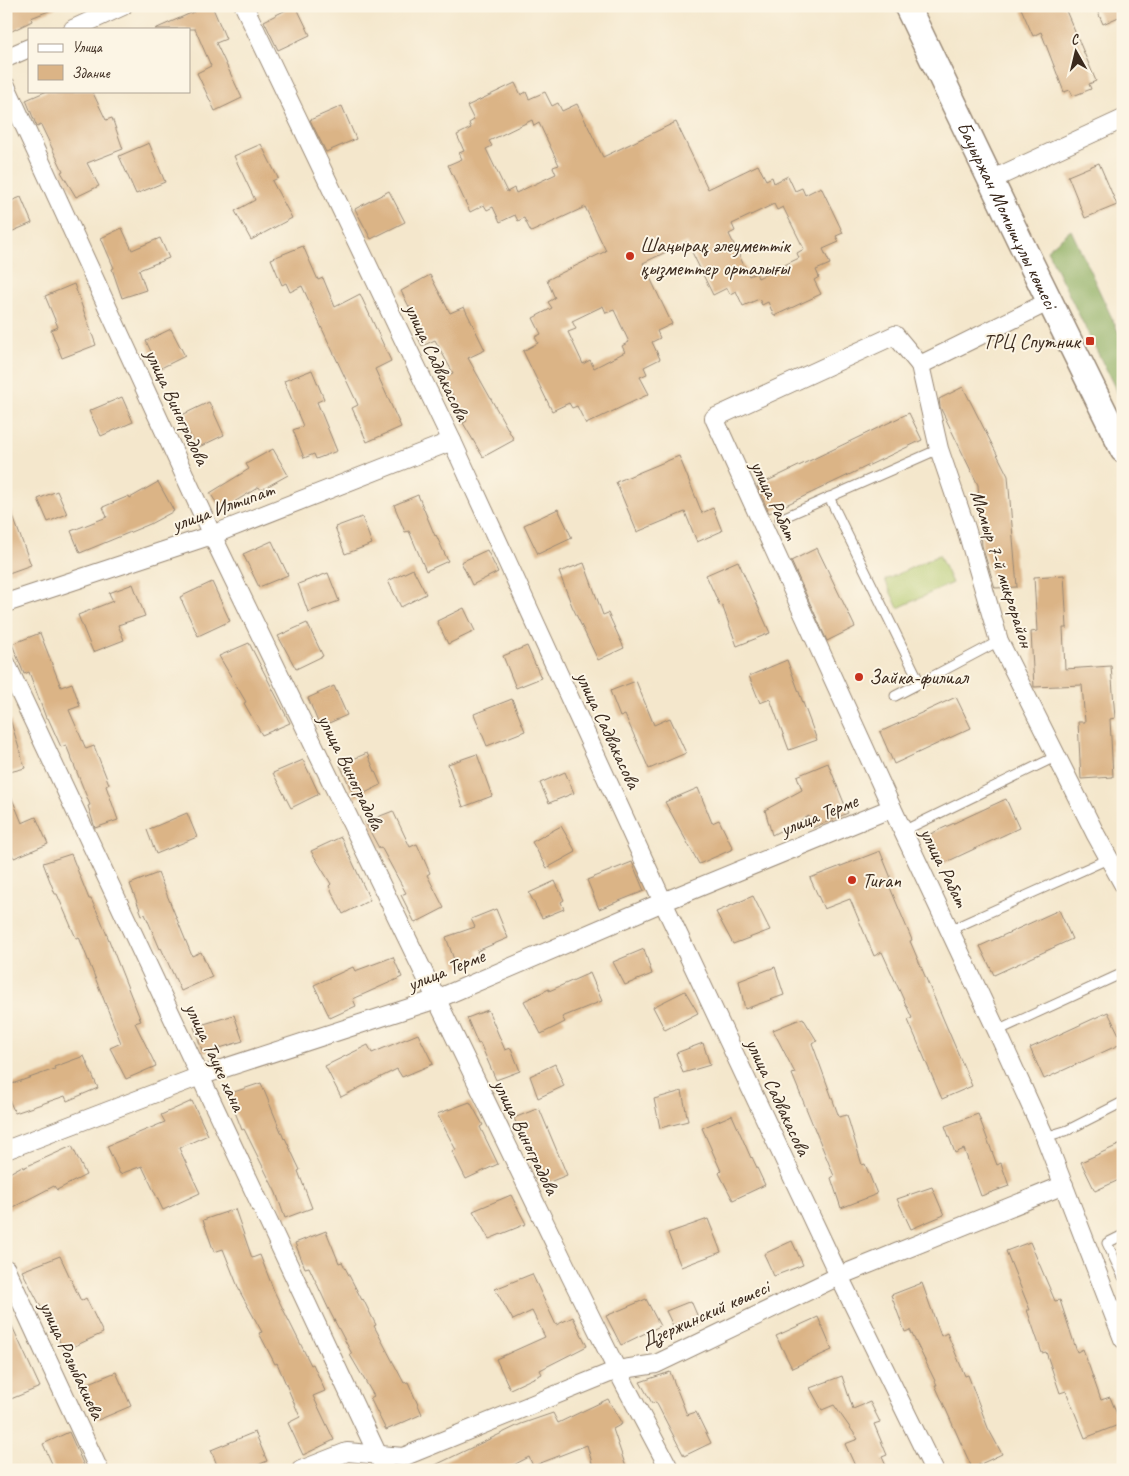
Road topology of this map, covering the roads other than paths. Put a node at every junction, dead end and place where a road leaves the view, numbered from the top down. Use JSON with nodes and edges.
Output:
{"nodes":[{"id":1,"x":123,"y":6,"type":"edge"},
{"id":2,"x":244,"y":6,"type":"edge"},
{"id":3,"x":907,"y":6,"type":"edge"},
{"id":4,"x":75,"y":28,"type":"edge"},
{"id":5,"x":28,"y":48,"type":"edge"},
{"id":6,"x":6,"y":58,"type":"edge"},
{"id":7,"x":6,"y":86,"type":"edge"},
{"id":8,"x":1123,"y":119,"type":"edge"},
{"id":9,"x":991,"y":180,"type":"junction"},
{"id":10,"x":1050,"y":301,"type":"junction"},
{"id":11,"x":920,"y":365,"type":"junction"},
{"id":12,"x":452,"y":441,"type":"junction"},
{"id":13,"x":939,"y":450,"type":"junction"},
{"id":14,"x":1123,"y":450,"type":"edge"},
{"id":15,"x":829,"y":496,"type":"junction"},
{"id":16,"x":780,"y":519,"type":"dead end"},
{"id":17,"x":212,"y":535,"type":"junction"},
{"id":18,"x":6,"y":603,"type":"edge"},
{"id":19,"x":999,"y":641,"type":"junction"},
{"id":20,"x":6,"y":663,"type":"edge"},
{"id":21,"x":920,"y":684,"type":"junction"},
{"id":22,"x":895,"y":696,"type":"dead end"},
{"id":23,"x":1057,"y":756,"type":"junction"},
{"id":24,"x":892,"y":808,"type":"junction"},
{"id":25,"x":903,"y":831,"type":"junction"},
{"id":26,"x":1108,"y":859,"type":"junction"},
{"id":27,"x":1123,"y":884,"type":"edge"},
{"id":28,"x":663,"y":902,"type":"junction"},
{"id":29,"x":950,"y":930,"type":"junction"},
{"id":30,"x":1123,"y":973,"type":"edge"},
{"id":31,"x":437,"y":999,"type":"junction"},
{"id":32,"x":997,"y":1031,"type":"junction"},
{"id":33,"x":200,"y":1076,"type":"junction"},
{"id":34,"x":1123,"y":1102,"type":"edge"},
{"id":35,"x":1045,"y":1138,"type":"junction"},
{"id":36,"x":6,"y":1150,"type":"edge"},
{"id":37,"x":1064,"y":1185,"type":"junction"},
{"id":38,"x":1123,"y":1235,"type":"edge"},
{"id":39,"x":6,"y":1269,"type":"edge"},
{"id":40,"x":839,"y":1276,"type":"junction"},
{"id":41,"x":1123,"y":1277,"type":"edge"},
{"id":42,"x":1123,"y":1339,"type":"edge"},
{"id":43,"x":617,"y":1370,"type":"junction"},
{"id":44,"x":382,"y":1463,"type":"edge"},
{"id":45,"x":99,"y":1470,"type":"edge"},
{"id":46,"x":301,"y":1470,"type":"edge"},
{"id":47,"x":670,"y":1470,"type":"edge"},
{"id":48,"x":934,"y":1470,"type":"edge"}],
"edges":[{"from":1,"to":4,"type":"street"},
{"from":2,"to":12,"type":"street","name":"улица Садвакасова"},
{"from":3,"to":9,"type":"main road","name":"Бауыржан Момышұлы көшесі"},
{"from":5,"to":6,"type":"street"},
{"from":7,"to":17,"type":"street","name":"улица Виноградова"},
{"from":8,"to":9,"type":"street"},
{"from":9,"to":10,"type":"main road","name":"Бауыржан Момышұлы көшесі"},
{"from":10,"to":11,"type":"street"},
{"from":10,"to":14,"type":"main road","name":"Бауыржан Момышұлы көшесі"},
{"from":11,"to":13,"type":"street","name":"Мамыр 7-й микрорайон"},
{"from":11,"to":24,"type":"street","name":"улица Рабат"},
{"from":12,"to":17,"type":"street","name":"улица Илтипат"},
{"from":12,"to":28,"type":"street","name":"улица Садвакасова"},
{"from":13,"to":15,"type":"lane"},
{"from":13,"to":19,"type":"street","name":"Мамыр 7-й микрорайон"},
{"from":15,"to":16,"type":"lane"},
{"from":15,"to":21,"type":"lane"},
{"from":17,"to":18,"type":"street","name":"улица Илтипат"},
{"from":17,"to":31,"type":"street","name":"улица Виноградова"},
{"from":19,"to":21,"type":"lane"},
{"from":19,"to":23,"type":"street","name":"Мамыр 7-й микрорайон"},
{"from":20,"to":33,"type":"street","name":"улица Тауке хана"},
{"from":21,"to":22,"type":"lane"},
{"from":23,"to":25,"type":"lane"},
{"from":23,"to":26,"type":"street","name":"Мамыр 7-й микрорайон"},
{"from":24,"to":25,"type":"street","name":"улица Рабат"},
{"from":24,"to":28,"type":"street","name":"улица Терме"},
{"from":25,"to":29,"type":"street","name":"улица Рабат"},
{"from":26,"to":27,"type":"street","name":"Мамыр 7-й микрорайон"},
{"from":26,"to":29,"type":"lane"},
{"from":28,"to":31,"type":"street","name":"улица Терме"},
{"from":28,"to":40,"type":"street","name":"улица Садвакасова"},
{"from":29,"to":32,"type":"street","name":"улица Рабат"},
{"from":30,"to":32,"type":"lane"},
{"from":31,"to":33,"type":"street","name":"улица Терме"},
{"from":31,"to":43,"type":"street","name":"улица Виноградова"},
{"from":32,"to":35,"type":"street","name":"улица Рабат"},
{"from":33,"to":36,"type":"street","name":"улица Терме"},
{"from":33,"to":44,"type":"street","name":"улица Тауке хана"},
{"from":34,"to":35,"type":"lane"},
{"from":35,"to":37,"type":"street","name":"улица Рабат"},
{"from":37,"to":40,"type":"street","name":"Дзержинский көшесі"},
{"from":37,"to":42,"type":"street","name":"улица Рабат"},
{"from":38,"to":41,"type":"lane"},
{"from":39,"to":45,"type":"street","name":"улица Розыбакиева"},
{"from":40,"to":43,"type":"street","name":"Дзержинский көшесі"},
{"from":40,"to":48,"type":"street","name":"улица Садвакасова"},
{"from":43,"to":44,"type":"street","name":"Дзержинский көшесі"},
{"from":43,"to":47,"type":"street","name":"улица Виноградова"},
{"from":44,"to":46,"type":"street","name":"Дзержинский көшесі"}]}
